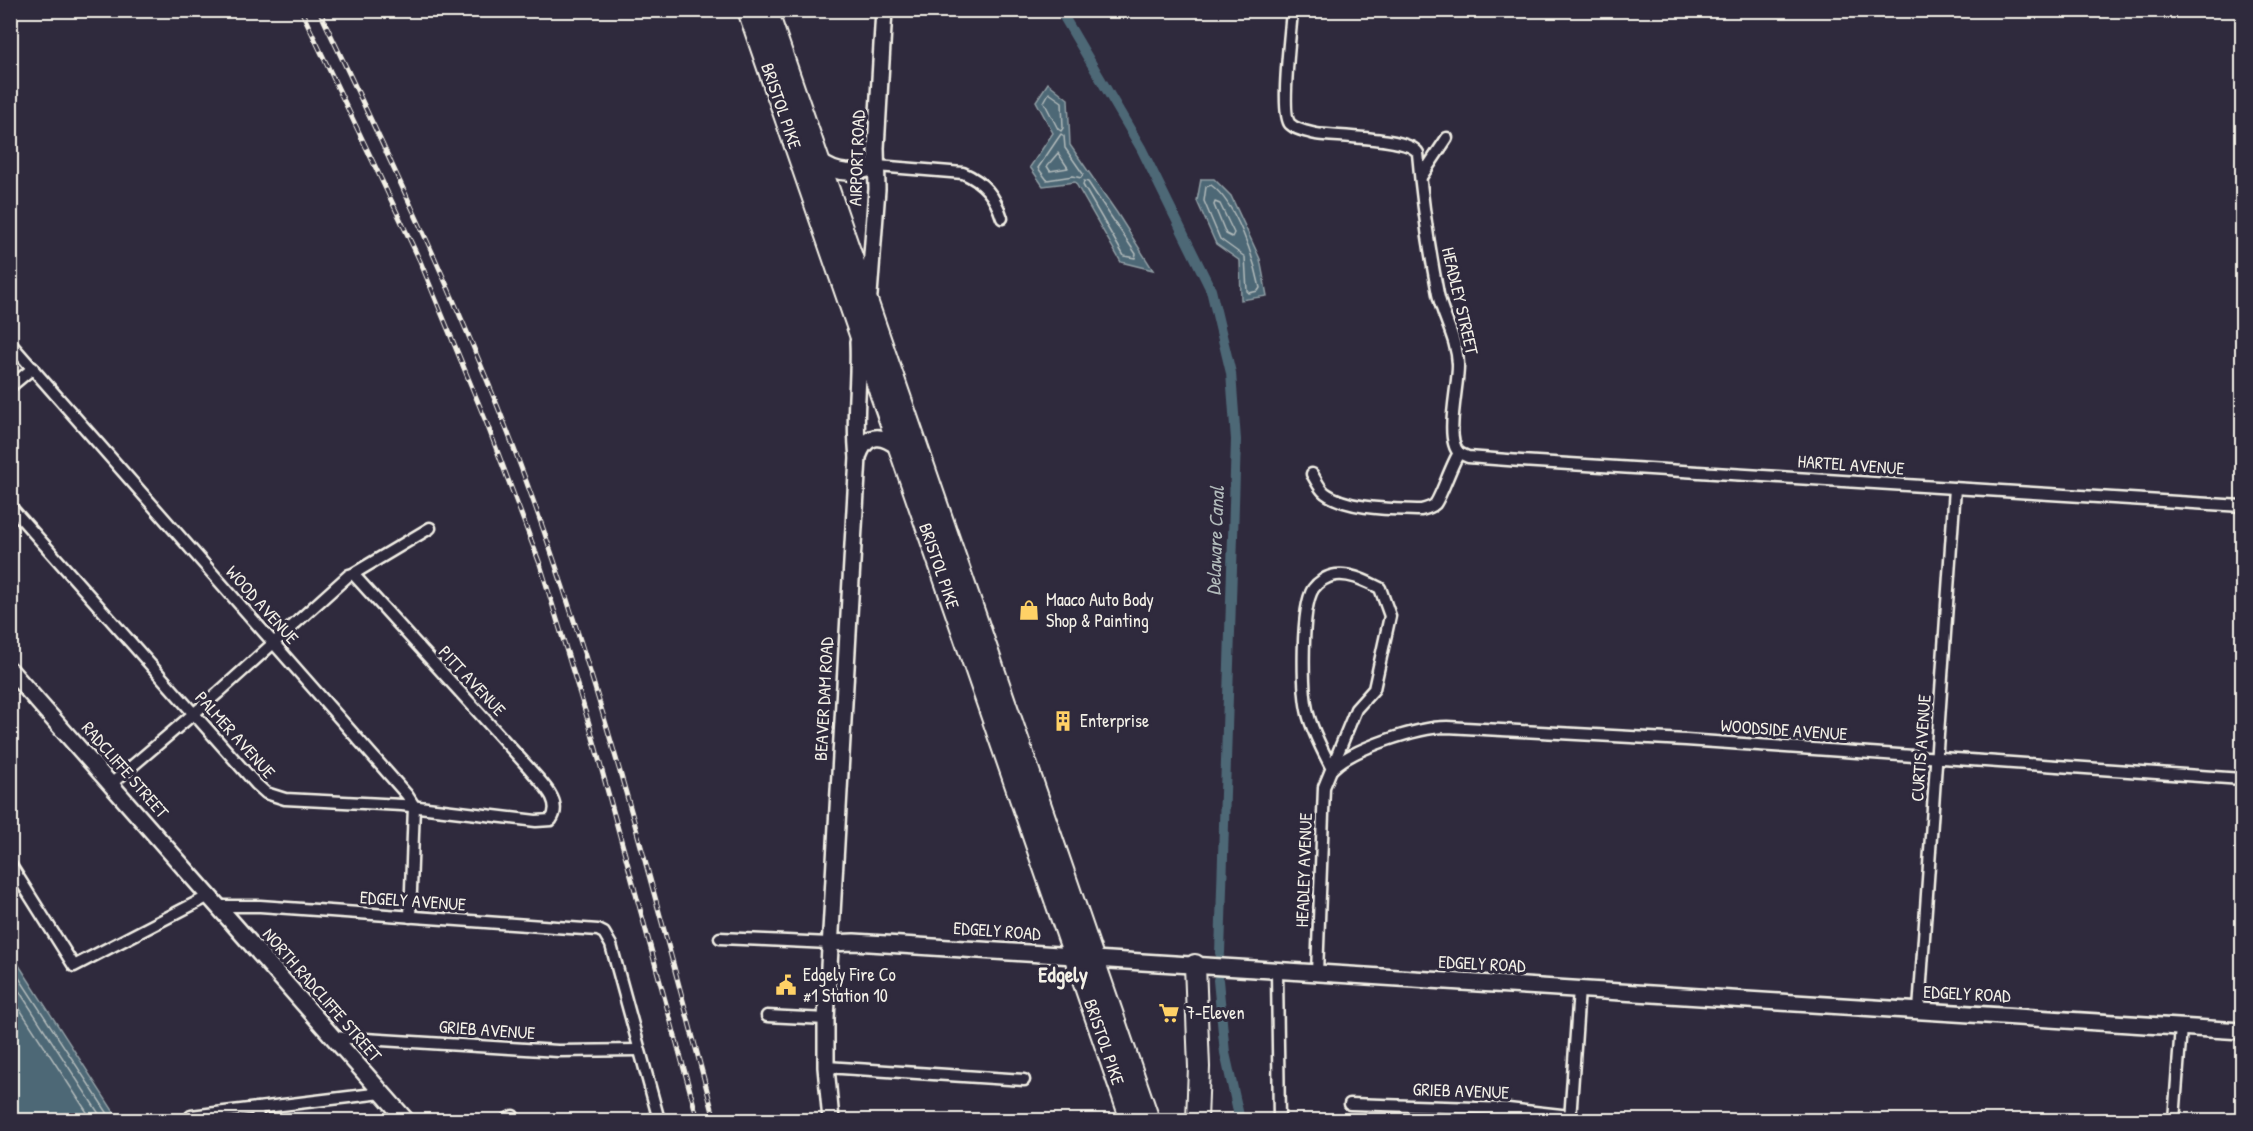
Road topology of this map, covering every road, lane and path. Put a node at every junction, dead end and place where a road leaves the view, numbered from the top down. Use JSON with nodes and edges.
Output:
{"nodes":[{"id":1,"x":748,"y":10,"type":"edge"},
{"id":2,"x":767,"y":10,"type":"edge"},
{"id":3,"x":884,"y":10,"type":"edge"},
{"id":4,"x":1292,"y":10,"type":"edge"},
{"id":5,"x":1447,"y":138,"type":"dead end"},
{"id":6,"x":819,"y":161,"type":"junction"},
{"id":7,"x":877,"y":166,"type":"junction"},
{"id":8,"x":1421,"y":177,"type":"junction"},
{"id":9,"x":1002,"y":218,"type":"dead end"},
{"id":10,"x":869,"y":307,"type":"junction"},
{"id":11,"x":857,"y":327,"type":"junction"},
{"id":12,"x":10,"y":342,"type":"edge"},
{"id":13,"x":33,"y":368,"type":"junction"},
{"id":14,"x":10,"y":387,"type":"edge"},
{"id":15,"x":898,"y":447,"type":"junction"},
{"id":16,"x":1459,"y":453,"type":"junction"},
{"id":17,"x":858,"y":457,"type":"junction"},
{"id":18,"x":1312,"y":474,"type":"dead end"},
{"id":19,"x":1955,"y":488,"type":"junction"},
{"id":20,"x":10,"y":506,"type":"edge"},
{"id":21,"x":2242,"y":506,"type":"edge"},
{"id":22,"x":430,"y":528,"type":"dead end"},
{"id":23,"x":353,"y":574,"type":"junction"},
{"id":24,"x":274,"y":643,"type":"junction"},
{"id":25,"x":10,"y":670,"type":"edge"},
{"id":26,"x":193,"y":713,"type":"junction"},
{"id":27,"x":1937,"y":757,"type":"junction"},
{"id":28,"x":1332,"y":769,"type":"junction"},
{"id":29,"x":2242,"y":778,"type":"edge"},
{"id":30,"x":111,"y":784,"type":"junction"},
{"id":31,"x":414,"y":806,"type":"junction"},
{"id":32,"x":554,"y":816,"type":"joint"},
{"id":33,"x":10,"y":864,"type":"edge"},
{"id":34,"x":214,"y":901,"type":"junction"},
{"id":35,"x":410,"y":917,"type":"junction"},
{"id":36,"x":720,"y":938,"type":"dead end"},
{"id":37,"x":829,"y":943,"type":"junction"},
{"id":38,"x":1074,"y":956,"type":"junction"},
{"id":39,"x":1094,"y":959,"type":"junction"},
{"id":40,"x":1195,"y":965,"type":"junction"},
{"id":41,"x":1277,"y":971,"type":"junction"},
{"id":42,"x":1317,"y":973,"type":"junction"},
{"id":43,"x":1579,"y":989,"type":"junction"},
{"id":44,"x":1919,"y":1010,"type":"junction"},
{"id":45,"x":767,"y":1016,"type":"dead end"},
{"id":46,"x":825,"y":1019,"type":"junction"},
{"id":47,"x":2181,"y":1027,"type":"junction"},
{"id":48,"x":2242,"y":1031,"type":"edge"},
{"id":49,"x":333,"y":1037,"type":"junction"},
{"id":50,"x":639,"y":1050,"type":"junction"},
{"id":51,"x":826,"y":1067,"type":"junction"},
{"id":52,"x":1024,"y":1080,"type":"dead end"},
{"id":53,"x":382,"y":1093,"type":"junction"},
{"id":54,"x":1350,"y":1104,"type":"dead end"},
{"id":55,"x":258,"y":1108,"type":"junction"},
{"id":56,"x":191,"y":1116,"type":"dead end"},
{"id":57,"x":1570,"y":1118,"type":"edge"},
{"id":58,"x":258,"y":1120,"type":"edge"},
{"id":59,"x":406,"y":1120,"type":"edge"},
{"id":60,"x":659,"y":1120,"type":"edge"},
{"id":61,"x":831,"y":1120,"type":"edge"},
{"id":62,"x":1131,"y":1120,"type":"edge"},
{"id":63,"x":1149,"y":1120,"type":"edge"},
{"id":64,"x":1197,"y":1120,"type":"edge"},
{"id":65,"x":1279,"y":1120,"type":"edge"},
{"id":66,"x":2174,"y":1120,"type":"edge"}],
"edges":[{"from":1,"to":11,"type":"highway","name":"BRISTOL PIKE"},
{"from":2,"to":6,"type":"highway","name":"BRISTOL PIKE"},
{"from":3,"to":7,"type":"main road","name":"AIRPORT ROAD"},
{"from":4,"to":8,"type":"street","name":"HEADLEY STREET"},
{"from":5,"to":8,"type":"street"},
{"from":6,"to":7,"type":"main road"},
{"from":6,"to":10,"type":"highway","name":"BRISTOL PIKE"},
{"from":7,"to":9,"type":"street"},
{"from":7,"to":10,"type":"main road","name":"AIRPORT ROAD"},
{"from":8,"to":16,"type":"street","name":"HEADLEY STREET"},
{"from":10,"to":39,"type":"highway","name":"BRISTOL PIKE"},
{"from":11,"to":15,"type":"highway","name":"BRISTOL PIKE"},
{"from":11,"to":17,"type":"main road","name":"BEAVER DAM ROAD"},
{"from":12,"to":13,"type":"street","name":"WOOD AVENUE"},
{"from":13,"to":14,"type":"street"},
{"from":13,"to":24,"type":"street","name":"WOOD AVENUE"},
{"from":15,"to":17,"type":"main road"},
{"from":15,"to":38,"type":"highway","name":"BRISTOL PIKE"},
{"from":16,"to":18,"type":"street"},
{"from":16,"to":19,"type":"street","name":"HARTEL AVENUE"},
{"from":17,"to":37,"type":"main road","name":"BEAVER DAM ROAD"},
{"from":19,"to":21,"type":"street","name":"HARTEL AVENUE"},
{"from":19,"to":27,"type":"street","name":"CURTIS AVENUE"},
{"from":20,"to":26,"type":"street","name":"PALMER AVENUE"},
{"from":22,"to":23,"type":"street"},
{"from":23,"to":24,"type":"street"},
{"from":23,"to":32,"type":"street","name":"PITT AVENUE"},
{"from":24,"to":26,"type":"street"},
{"from":24,"to":31,"type":"street","name":"WOOD AVENUE"},
{"from":25,"to":30,"type":"main road","name":"RADCLIFFE STREET"},
{"from":26,"to":30,"type":"street"},
{"from":26,"to":31,"type":"street","name":"PALMER AVENUE"},
{"from":27,"to":28,"type":"street","name":"WOODSIDE AVENUE"},
{"from":27,"to":29,"type":"street","name":"WOODSIDE AVENUE"},
{"from":27,"to":44,"type":"street","name":"CURTIS AVENUE"},
{"from":28,"to":28,"type":"street","name":"HEADLEY AVENUE"},
{"from":28,"to":42,"type":"street","name":"HEADLEY AVENUE"},
{"from":30,"to":34,"type":"main road","name":"RADCLIFFE STREET"},
{"from":31,"to":32,"type":"street","name":"PALMER AVENUE"},
{"from":31,"to":35,"type":"street"},
{"from":33,"to":34,"type":"street","name":"EDGELY AVENUE"},
{"from":34,"to":35,"type":"street","name":"EDGELY AVENUE"},
{"from":34,"to":49,"type":"main road","name":"NORTH RADCLIFFE STREET"},
{"from":35,"to":50,"type":"street","name":"EDGELY AVENUE"},
{"from":36,"to":37,"type":"street","name":"EDGELY ROAD"},
{"from":37,"to":38,"type":"main road","name":"EDGELY ROAD"},
{"from":37,"to":46,"type":"main road","name":"BEAVER DAM ROAD"},
{"from":38,"to":39,"type":"main road","name":"EDGELY ROAD"},
{"from":38,"to":62,"type":"highway","name":"BRISTOL PIKE"},
{"from":39,"to":40,"type":"main road","name":"EDGELY ROAD"},
{"from":39,"to":63,"type":"highway","name":"BRISTOL PIKE"},
{"from":40,"to":41,"type":"main road","name":"EDGELY ROAD"},
{"from":40,"to":64,"type":"highway"},
{"from":41,"to":42,"type":"main road","name":"EDGELY ROAD"},
{"from":41,"to":65,"type":"street"},
{"from":42,"to":43,"type":"main road","name":"EDGELY ROAD"},
{"from":43,"to":44,"type":"main road","name":"EDGELY ROAD"},
{"from":43,"to":57,"type":"street"},
{"from":44,"to":47,"type":"main road","name":"EDGELY ROAD"},
{"from":45,"to":46,"type":"street"},
{"from":46,"to":51,"type":"main road","name":"BEAVER DAM ROAD"},
{"from":47,"to":48,"type":"main road","name":"EDGELY ROAD"},
{"from":47,"to":66,"type":"street"},
{"from":49,"to":50,"type":"street","name":"GRIEB AVENUE"},
{"from":49,"to":53,"type":"main road","name":"NORTH RADCLIFFE STREET"},
{"from":50,"to":60,"type":"street"},
{"from":51,"to":52,"type":"street"},
{"from":51,"to":61,"type":"main road","name":"BEAVER DAM ROAD"},
{"from":53,"to":55,"type":"street"},
{"from":53,"to":59,"type":"main road","name":"NORTH RADCLIFFE STREET"},
{"from":54,"to":57,"type":"street","name":"GRIEB AVENUE"},
{"from":55,"to":56,"type":"street"},
{"from":55,"to":58,"type":"street"}]}
